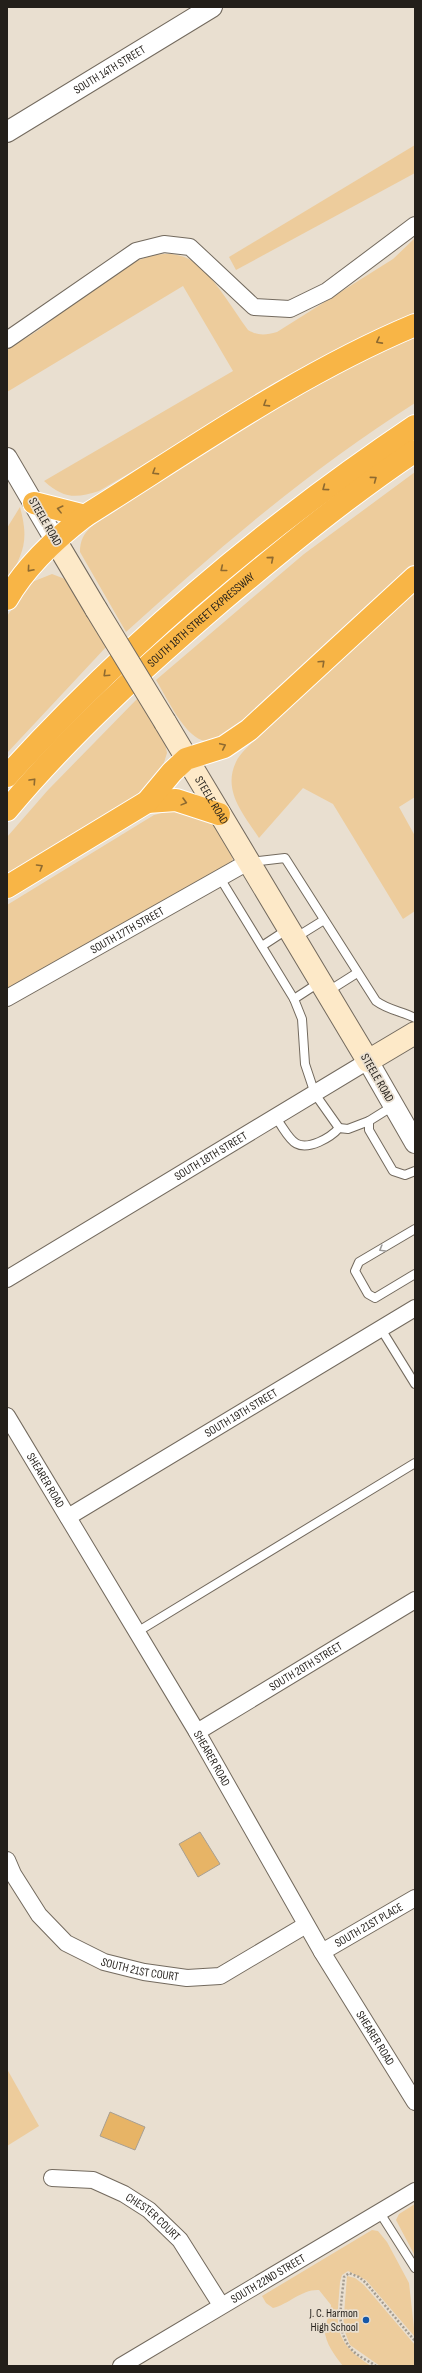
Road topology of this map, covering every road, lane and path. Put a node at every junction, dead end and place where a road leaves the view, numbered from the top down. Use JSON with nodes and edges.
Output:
{"nodes":[{"id":1,"x":212,"y":7,"type":"edge"},
{"id":2,"x":7,"y":132,"type":"edge"},
{"id":3,"x":415,"y":226,"type":"edge"},
{"id":4,"x":415,"y":325,"type":"edge"},
{"id":5,"x":7,"y":340,"type":"edge"},
{"id":6,"x":415,"y":426,"type":"edge"},
{"id":7,"x":415,"y":451,"type":"edge"},
{"id":8,"x":7,"y":458,"type":"edge"},
{"id":9,"x":34,"y":503,"type":"junction"},
{"id":10,"x":85,"y":516,"type":"junction"},
{"id":11,"x":55,"y":540,"type":"junction"},
{"id":12,"x":415,"y":578,"type":"edge"},
{"id":13,"x":7,"y":599,"type":"edge"},
{"id":14,"x":186,"y":759,"type":"junction"},
{"id":15,"x":7,"y":776,"type":"edge"},
{"id":16,"x":147,"y":802,"type":"junction"},
{"id":17,"x":7,"y":810,"type":"edge"},
{"id":18,"x":219,"y":814,"type":"junction"},
{"id":19,"x":248,"y":862,"type":"junction"},
{"id":20,"x":220,"y":878,"type":"junction"},
{"id":21,"x":7,"y":887,"type":"edge"},
{"id":22,"x":324,"y":920,"type":"junction"},
{"id":23,"x":291,"y":934,"type":"junction"},
{"id":24,"x":262,"y":946,"type":"junction"},
{"id":25,"x":357,"y":973,"type":"junction"},
{"id":26,"x":324,"y":987,"type":"junction"},
{"id":27,"x":7,"y":998,"type":"edge"},
{"id":28,"x":294,"y":999,"type":"junction"},
{"id":29,"x":415,"y":1018,"type":"edge"},
{"id":30,"x":415,"y":1033,"type":"edge"},
{"id":31,"x":368,"y":1061,"type":"junction"},
{"id":32,"x":316,"y":1094,"type":"junction"},
{"id":33,"x":393,"y":1106,"type":"junction"},
{"id":34,"x":276,"y":1118,"type":"junction"},
{"id":35,"x":369,"y":1121,"type":"junction"},
{"id":36,"x":339,"y":1128,"type":"junction"},
{"id":37,"x":415,"y":1143,"type":"edge"},
{"id":38,"x":415,"y":1170,"type":"edge"},
{"id":39,"x":415,"y":1229,"type":"edge"},
{"id":40,"x":415,"y":1274,"type":"edge"},
{"id":41,"x":7,"y":1279,"type":"edge"},
{"id":42,"x":415,"y":1308,"type":"edge"},
{"id":43,"x":381,"y":1329,"type":"junction"},
{"id":44,"x":415,"y":1384,"type":"edge"},
{"id":45,"x":7,"y":1416,"type":"edge"},
{"id":46,"x":415,"y":1463,"type":"edge"},
{"id":47,"x":68,"y":1517,"type":"junction"},
{"id":48,"x":415,"y":1600,"type":"edge"},
{"id":49,"x":136,"y":1632,"type":"junction"},
{"id":50,"x":197,"y":1732,"type":"junction"},
{"id":51,"x":7,"y":1860,"type":"edge"},
{"id":52,"x":415,"y":1898,"type":"edge"},
{"id":53,"x":306,"y":1925,"type":"junction"},
{"id":54,"x":322,"y":1952,"type":"junction"},
{"id":55,"x":415,"y":2102,"type":"edge"},
{"id":56,"x":52,"y":2178,"type":"dead end"},
{"id":57,"x":415,"y":2191,"type":"edge"},
{"id":58,"x":380,"y":2213,"type":"junction"},
{"id":59,"x":415,"y":2268,"type":"edge"},
{"id":60,"x":221,"y":2305,"type":"junction"},
{"id":61,"x":415,"y":2342,"type":"edge"},
{"id":62,"x":121,"y":2366,"type":"edge"},
{"id":63,"x":376,"y":2366,"type":"edge"}],
"edges":[{"from":1,"to":2,"type":"street","name":"SOUTH 14TH STREET"},
{"from":3,"to":5,"type":"street"},
{"from":4,"to":10,"type":"highway","one_way":true},
{"from":6,"to":15,"type":"highway","name":"SOUTH 18TH STREET EXPRESSWAY","one_way":true},
{"from":17,"to":7,"type":"highway","name":"SOUTH 18TH STREET EXPRESSWAY","one_way":true},
{"from":8,"to":9,"type":"street","name":"STEELE ROAD"},
{"from":10,"to":9,"type":"highway","one_way":true},
{"from":9,"to":11,"type":"street","name":"STEELE ROAD"},
{"from":10,"to":11,"type":"highway"},
{"from":11,"to":13,"type":"highway","one_way":true},
{"from":11,"to":14,"type":"main road","name":"STEELE ROAD","bridge":true},
{"from":14,"to":12,"type":"highway","one_way":true},
{"from":14,"to":16,"type":"highway"},
{"from":14,"to":18,"type":"main road","name":"STEELE ROAD"},
{"from":16,"to":18,"type":"highway","one_way":true},
{"from":21,"to":16,"type":"highway","one_way":true},
{"from":18,"to":19,"type":"main road","name":"STEELE ROAD"},
{"from":19,"to":20,"type":"street","name":"SOUTH 17TH STREET"},
{"from":19,"to":22,"type":"lane"},
{"from":19,"to":23,"type":"main road","name":"STEELE ROAD"},
{"from":20,"to":24,"type":"lane"},
{"from":20,"to":27,"type":"street","name":"SOUTH 17TH STREET"},
{"from":22,"to":23,"type":"lane"},
{"from":22,"to":25,"type":"lane"},
{"from":23,"to":24,"type":"lane"},
{"from":23,"to":26,"type":"main road","name":"STEELE ROAD"},
{"from":24,"to":28,"type":"lane"},
{"from":25,"to":26,"type":"lane"},
{"from":25,"to":29,"type":"lane"},
{"from":26,"to":28,"type":"lane"},
{"from":26,"to":31,"type":"main road","name":"STEELE ROAD"},
{"from":28,"to":32,"type":"lane"},
{"from":30,"to":31,"type":"main road","name":"SOUTH 18TH STREET"},
{"from":31,"to":32,"type":"street","name":"SOUTH 18TH STREET"},
{"from":31,"to":33,"type":"street","name":"STEELE ROAD"},
{"from":32,"to":34,"type":"street","name":"SOUTH 18TH STREET"},
{"from":32,"to":36,"type":"lane"},
{"from":33,"to":35,"type":"lane"},
{"from":33,"to":37,"type":"street","name":"STEELE ROAD"},
{"from":34,"to":36,"type":"lane"},
{"from":34,"to":41,"type":"street","name":"SOUTH 18TH STREET"},
{"from":35,"to":36,"type":"lane"},
{"from":35,"to":38,"type":"lane"},
{"from":39,"to":40,"type":"lane","one_way":true},
{"from":42,"to":43,"type":"street","name":"SOUTH 19TH STREET"},
{"from":43,"to":44,"type":"lane"},
{"from":43,"to":47,"type":"street","name":"SOUTH 19TH STREET"},
{"from":45,"to":47,"type":"street","name":"SHEARER ROAD"},
{"from":46,"to":49,"type":"lane"},
{"from":47,"to":49,"type":"street","name":"SHEARER ROAD"},
{"from":48,"to":50,"type":"street","name":"SOUTH 20TH STREET"},
{"from":49,"to":50,"type":"street","name":"SHEARER ROAD"},
{"from":50,"to":53,"type":"street","name":"SHEARER ROAD"},
{"from":51,"to":53,"type":"street","name":"SOUTH 21ST COURT"},
{"from":52,"to":54,"type":"street","name":"SOUTH 21ST PLACE"},
{"from":53,"to":54,"type":"street","name":"SHEARER ROAD"},
{"from":54,"to":55,"type":"street","name":"SHEARER ROAD"},
{"from":56,"to":60,"type":"street","name":"CHESTER COURT"},
{"from":57,"to":58,"type":"street","name":"SOUTH 22ND STREET"},
{"from":58,"to":59,"type":"lane"},
{"from":58,"to":60,"type":"street","name":"SOUTH 22ND STREET"},
{"from":60,"to":62,"type":"street","name":"SOUTH 22ND STREET"},
{"from":61,"to":63,"type":"path"}]}
